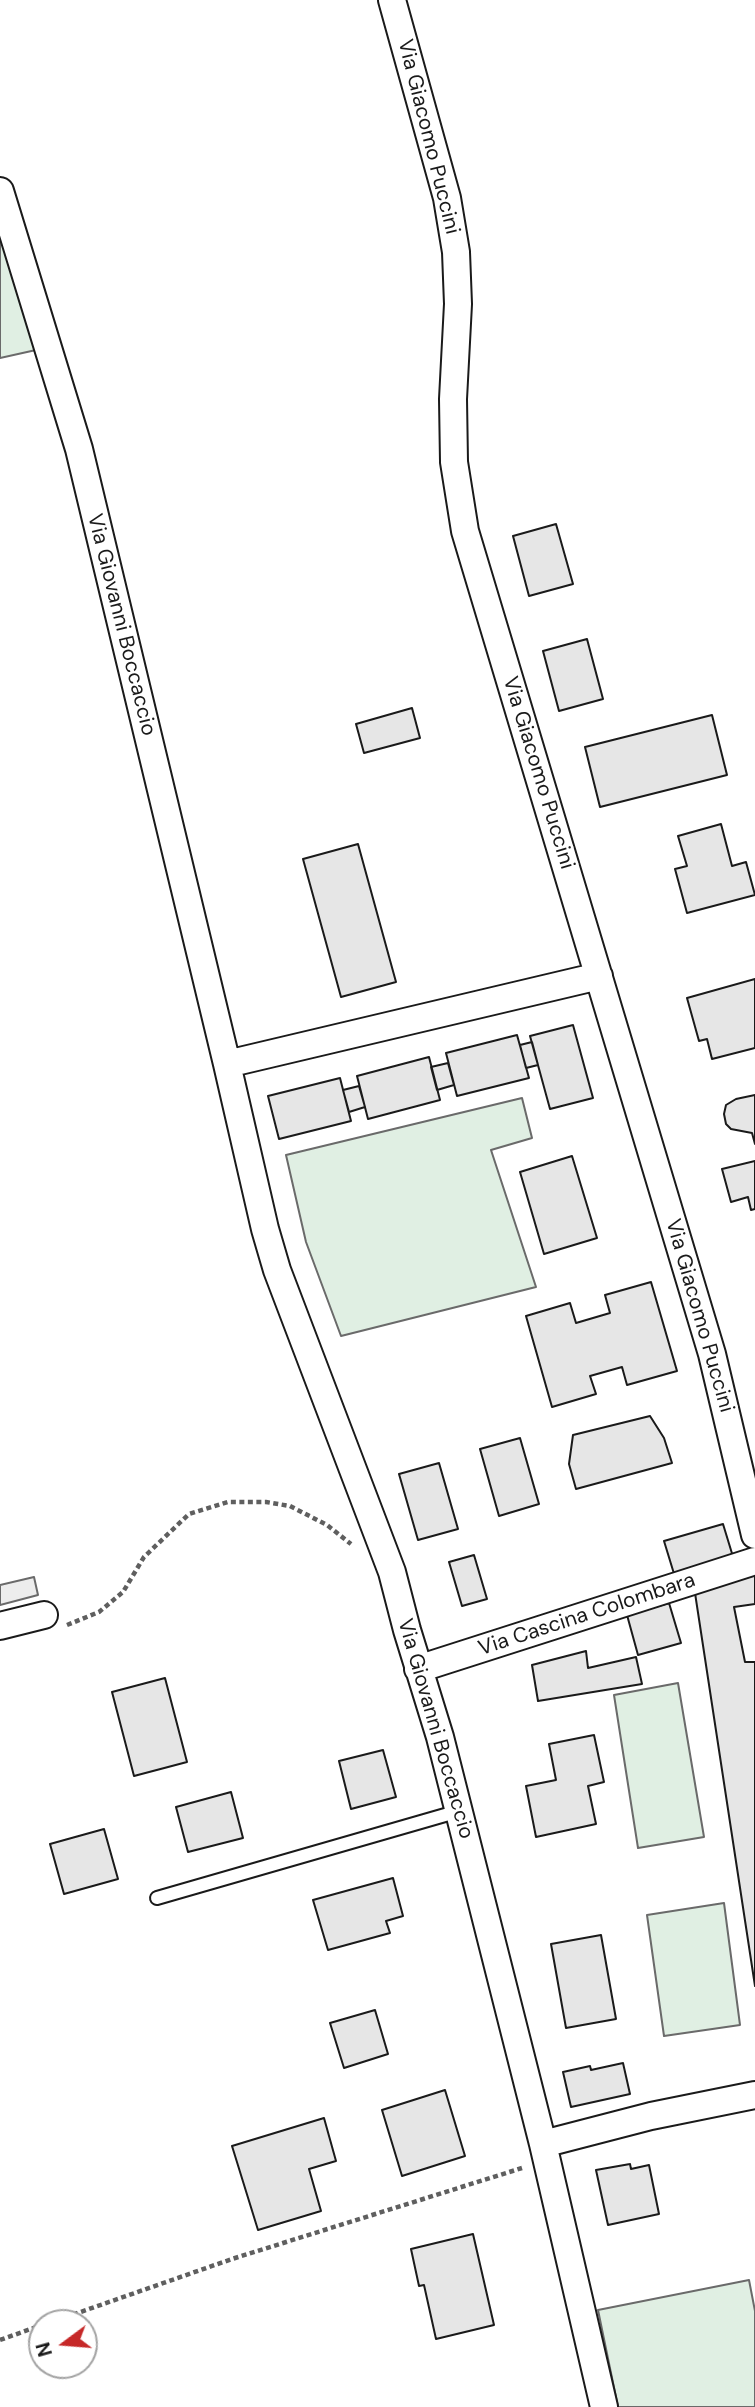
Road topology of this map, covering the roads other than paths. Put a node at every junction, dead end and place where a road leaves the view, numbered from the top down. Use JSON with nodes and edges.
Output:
{"nodes":[{"id":1,"x":392,"y":0,"type":"edge"},
{"id":2,"x":0,"y":191,"type":"edge"},
{"id":3,"x":599,"y":976,"type":"junction"},
{"id":4,"x":227,"y":1064,"type":"junction"},
{"id":5,"x":755,"y":1535,"type":"edge"},
{"id":6,"x":755,"y":1562,"type":"edge"},
{"id":7,"x":37,"y":1617,"type":"road end"},
{"id":8,"x":0,"y":1626,"type":"edge"},
{"id":9,"x":418,"y":1669,"type":"junction"},
{"id":10,"x":459,"y":1811,"type":"junction"},
{"id":11,"x":157,"y":1898,"type":"dead end"},
{"id":12,"x":755,"y":2095,"type":"edge"},
{"id":13,"x":545,"y":2153,"type":"junction"},
{"id":14,"x":604,"y":2407,"type":"edge"}],
"edges":[{"from":1,"to":3,"type":"street","name":"Via Giacomo Puccini"},
{"from":2,"to":4,"type":"street","name":"Via Giovanni Boccaccio"},
{"from":3,"to":4,"type":"street"},
{"from":3,"to":5,"type":"street","name":"Via Giacomo Puccini"},
{"from":4,"to":9,"type":"street","name":"Via Giovanni Boccaccio"},
{"from":6,"to":9,"type":"street","name":"Via Cascina Colombara"},
{"from":7,"to":8,"type":"street"},
{"from":9,"to":10,"type":"street","name":"Via Giovanni Boccaccio"},
{"from":10,"to":11,"type":"lane"},
{"from":10,"to":13,"type":"street","name":"Via Giovanni Boccaccio"},
{"from":12,"to":13,"type":"street"},
{"from":13,"to":14,"type":"street","name":"Via Giovanni Boccaccio"}]}
